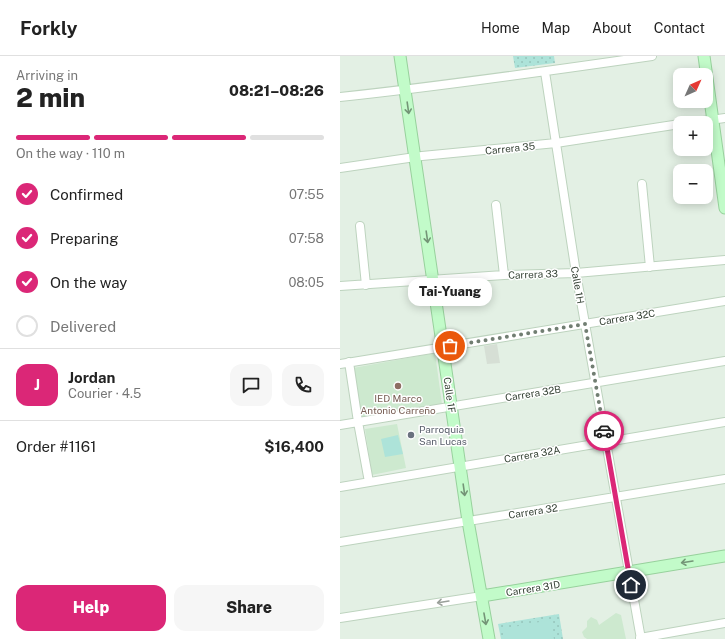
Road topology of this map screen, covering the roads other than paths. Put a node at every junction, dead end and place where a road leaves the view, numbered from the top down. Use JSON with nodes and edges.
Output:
{"nodes":[{"id":1,"x":400,"y":56,"type":"edge"},
{"id":2,"x":652,"y":56,"type":"edge"},
{"id":3,"x":704,"y":56,"type":"edge"},
{"id":4,"x":545,"y":72,"type":"junction"},
{"id":5,"x":405,"y":90,"type":"junction"},
{"id":6,"x":340,"y":97,"type":"edge"},
{"id":7,"x":712,"y":116,"type":"edge"},
{"id":8,"x":725,"y":118,"type":"edge"},
{"id":9,"x":713,"y":120,"type":"edge"},
{"id":10,"x":673,"y":125,"type":"edge"},
{"id":11,"x":713,"y":127,"type":"edge"},
{"id":12,"x":556,"y":143,"type":"junction"},
{"id":13,"x":415,"y":158,"type":"junction"},
{"id":14,"x":340,"y":168,"type":"edge"},
{"id":15,"x":642,"y":184,"type":"dead end"},
{"id":16,"x":496,"y":205,"type":"dead end"},
{"id":17,"x":725,"y":208,"type":"edge"},
{"id":18,"x":360,"y":226,"type":"dead end"},
{"id":19,"x":725,"y":260,"type":"edge"},
{"id":20,"x":650,"y":267,"type":"junction"},
{"id":21,"x":576,"y":273,"type":"junction"},
{"id":22,"x":504,"y":275,"type":"junction"},
{"id":23,"x":433,"y":280,"type":"junction"},
{"id":24,"x":366,"y":284,"type":"junction"},
{"id":25,"x":340,"y":286,"type":"edge"},
{"id":26,"x":725,"y":301,"type":"edge"},
{"id":27,"x":585,"y":324,"type":"junction"},
{"id":28,"x":443,"y":347,"type":"junction"},
{"id":29,"x":725,"y":361,"type":"edge"},
{"id":30,"x":349,"y":362,"type":"junction"},
{"id":31,"x":340,"y":364,"type":"edge"},
{"id":32,"x":596,"y":383,"type":"junction"},
{"id":33,"x":452,"y":407,"type":"junction"},
{"id":34,"x":358,"y":422,"type":"junction"},
{"id":35,"x":725,"y":422,"type":"edge"},
{"id":36,"x":340,"y":425,"type":"edge"},
{"id":37,"x":606,"y":442,"type":"junction"},
{"id":38,"x":460,"y":466,"type":"junction"},
{"id":39,"x":725,"y":479,"type":"edge"},
{"id":40,"x":369,"y":482,"type":"junction"},
{"id":41,"x":340,"y":487,"type":"edge"},
{"id":42,"x":616,"y":497,"type":"junction"},
{"id":43,"x":468,"y":521,"type":"junction"},
{"id":44,"x":340,"y":542,"type":"edge"},
{"id":45,"x":725,"y":556,"type":"edge"},
{"id":46,"x":629,"y":572,"type":"junction"},
{"id":47,"x":482,"y":596,"type":"junction"},
{"id":48,"x":340,"y":618,"type":"edge"},
{"id":49,"x":725,"y":623,"type":"edge"},
{"id":50,"x":641,"y":638,"type":"edge"},
{"id":51,"x":489,"y":639,"type":"edge"}],
"edges":[{"from":1,"to":5,"type":"street","name":"Calle 1F"},
{"from":2,"to":4,"type":"street"},
{"from":3,"to":7,"type":"street"},
{"from":4,"to":5,"type":"street"},
{"from":4,"to":12,"type":"street","name":"Calle 1H"},
{"from":5,"to":6,"type":"street"},
{"from":5,"to":13,"type":"street","name":"Calle 1F","one_way":true},
{"from":8,"to":9,"type":"street"},
{"from":10,"to":12,"type":"street","name":"Carrera 35"},
{"from":11,"to":17,"type":"street"},
{"from":12,"to":13,"type":"street","name":"Carrera 35"},
{"from":12,"to":21,"type":"street","name":"Calle 1H"},
{"from":13,"to":14,"type":"street","name":"Carrera 35"},
{"from":13,"to":23,"type":"street","name":"Calle 1F","one_way":true},
{"from":15,"to":20,"type":"street"},
{"from":16,"to":22,"type":"street"},
{"from":18,"to":24,"type":"street"},
{"from":19,"to":20,"type":"street","name":"Carrera 33"},
{"from":20,"to":21,"type":"street","name":"Carrera 33"},
{"from":21,"to":22,"type":"street","name":"Carrera 33"},
{"from":21,"to":27,"type":"street","name":"Calle 1H"},
{"from":22,"to":23,"type":"street","name":"Carrera 33"},
{"from":23,"to":24,"type":"street","name":"Carrera 33"},
{"from":23,"to":28,"type":"street","name":"Calle 1F"},
{"from":24,"to":25,"type":"street","name":"Carrera 33"},
{"from":26,"to":27,"type":"street","name":"Carrera 32C"},
{"from":27,"to":28,"type":"street","name":"Carrera 32C"},
{"from":27,"to":32,"type":"street","name":"Calle 1H"},
{"from":28,"to":30,"type":"street","name":"Carrera 32C"},
{"from":28,"to":33,"type":"street","name":"Calle 1F"},
{"from":29,"to":32,"type":"street","name":"Carrera 32B"},
{"from":30,"to":31,"type":"street","name":"Carrera 32C"},
{"from":30,"to":34,"type":"street"},
{"from":32,"to":33,"type":"street","name":"Carrera 32B"},
{"from":32,"to":37,"type":"street","name":"Calle 1H"},
{"from":33,"to":34,"type":"street","name":"Carrera 32B"},
{"from":33,"to":38,"type":"street","name":"Calle 1F"},
{"from":34,"to":36,"type":"street","name":"Carrera 32B"},
{"from":34,"to":40,"type":"street"},
{"from":35,"to":37,"type":"street","name":"Carrera 32A"},
{"from":37,"to":38,"type":"street","name":"Carrera 32A"},
{"from":37,"to":42,"type":"street","name":"Calle 1H"},
{"from":38,"to":40,"type":"street","name":"Carrera 32A"},
{"from":38,"to":43,"type":"street","name":"Calle 1F","one_way":true},
{"from":39,"to":42,"type":"street","name":"Carrera 32"},
{"from":40,"to":41,"type":"street","name":"Carrera 32A"},
{"from":42,"to":43,"type":"street","name":"Carrera 32"},
{"from":42,"to":46,"type":"street","name":"Calle 1H"},
{"from":43,"to":44,"type":"street","name":"Carrera 32"},
{"from":43,"to":47,"type":"street","name":"Calle 1F"},
{"from":45,"to":46,"type":"street","name":"Carrera 31D","one_way":true},
{"from":46,"to":47,"type":"street","name":"Carrera 31D"},
{"from":46,"to":50,"type":"street","name":"Calle 1H"},
{"from":47,"to":48,"type":"street","name":"Carrera 31D","one_way":true},
{"from":47,"to":51,"type":"street","name":"Calle 1F","one_way":true},
{"from":49,"to":50,"type":"street"}]}
